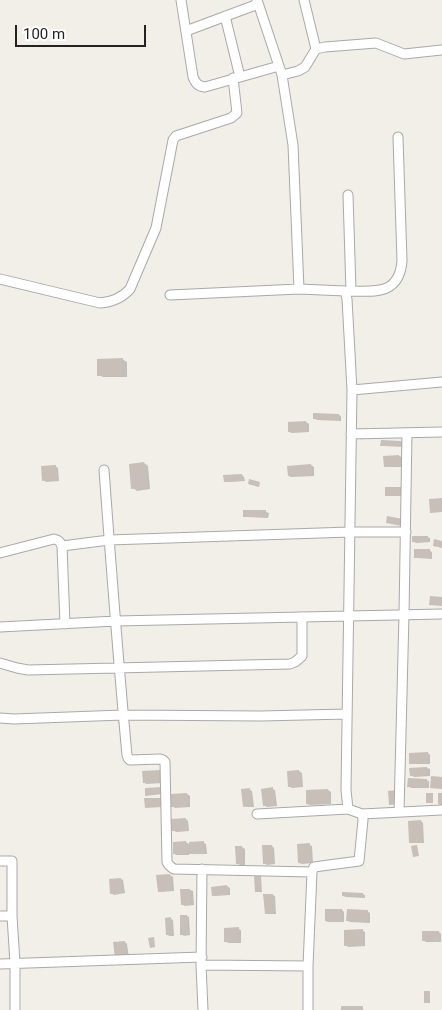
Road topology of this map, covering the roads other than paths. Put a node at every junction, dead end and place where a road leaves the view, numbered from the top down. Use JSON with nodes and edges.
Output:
{"nodes":[{"id":1,"x":181,"y":0,"type":"edge"},
{"id":2,"x":304,"y":0,"type":"edge"},
{"id":3,"x":258,"y":2,"type":"edge"},
{"id":4,"x":225,"y":16,"type":"junction"},
{"id":5,"x":186,"y":31,"type":"junction"},
{"id":6,"x":316,"y":49,"type":"junction"},
{"id":7,"x":442,"y":50,"type":"edge"},
{"id":8,"x":280,"y":71,"type":"junction"},
{"id":9,"x":237,"y":78,"type":"junction"},
{"id":10,"x":398,"y":138,"type":"dead end"},
{"id":11,"x":348,"y":195,"type":"dead end"},
{"id":12,"x":0,"y":279,"type":"edge"},
{"id":13,"x":299,"y":288,"type":"junction"},
{"id":14,"x":348,"y":291,"type":"junction"},
{"id":15,"x":170,"y":295,"type":"dead end"},
{"id":16,"x":442,"y":382,"type":"edge"},
{"id":17,"x":352,"y":390,"type":"junction"},
{"id":18,"x":442,"y":432,"type":"edge"},
{"id":19,"x":407,"y":433,"type":"junction"},
{"id":20,"x":351,"y":434,"type":"junction"},
{"id":21,"x":104,"y":470,"type":"dead end"},
{"id":22,"x":350,"y":532,"type":"junction"},
{"id":23,"x":406,"y":532,"type":"junction"},
{"id":24,"x":109,"y":540,"type":"junction"},
{"id":25,"x":62,"y":546,"type":"junction"},
{"id":26,"x":0,"y":553,"type":"edge"},
{"id":27,"x":404,"y":614,"type":"junction"},
{"id":28,"x":442,"y":614,"type":"edge"},
{"id":29,"x":348,"y":615,"type":"junction"},
{"id":30,"x":302,"y":617,"type":"junction"},
{"id":31,"x":116,"y":621,"type":"junction"},
{"id":32,"x":65,"y":624,"type":"junction"},
{"id":33,"x":0,"y":627,"type":"edge"},
{"id":34,"x":0,"y":663,"type":"edge"},
{"id":35,"x":119,"y":668,"type":"junction"},
{"id":36,"x":347,"y":714,"type":"junction"},
{"id":37,"x":123,"y":715,"type":"junction"},
{"id":38,"x":0,"y":718,"type":"edge"},
{"id":39,"x":348,"y":809,"type":"junction"},
{"id":40,"x":442,"y":810,"type":"edge"},
{"id":41,"x":399,"y":812,"type":"junction"},
{"id":42,"x":257,"y":814,"type":"dead end"},
{"id":43,"x":362,"y":814,"type":"junction"},
{"id":44,"x":0,"y":861,"type":"edge"},
{"id":45,"x":202,"y":868,"type":"junction"},
{"id":46,"x":312,"y":872,"type":"junction"},
{"id":47,"x":0,"y":916,"type":"edge"},
{"id":48,"x":12,"y":916,"type":"junction"},
{"id":49,"x":201,"y":961,"type":"junction"},
{"id":50,"x":15,"y":963,"type":"junction"},
{"id":51,"x":0,"y":964,"type":"edge"},
{"id":52,"x":308,"y":966,"type":"junction"},
{"id":53,"x":15,"y":1010,"type":"edge"},
{"id":54,"x":203,"y":1010,"type":"edge"},
{"id":55,"x":308,"y":1010,"type":"edge"}],
"edges":[{"from":1,"to":5,"type":"street"},
{"from":2,"to":6,"type":"street"},
{"from":3,"to":4,"type":"street"},
{"from":3,"to":8,"type":"street"},
{"from":4,"to":5,"type":"street"},
{"from":4,"to":9,"type":"street"},
{"from":5,"to":9,"type":"street"},
{"from":6,"to":7,"type":"street"},
{"from":6,"to":8,"type":"street"},
{"from":8,"to":9,"type":"street"},
{"from":8,"to":13,"type":"street"},
{"from":9,"to":12,"type":"street"},
{"from":10,"to":14,"type":"street"},
{"from":11,"to":14,"type":"street"},
{"from":13,"to":14,"type":"street"},
{"from":13,"to":15,"type":"street"},
{"from":14,"to":17,"type":"street"},
{"from":16,"to":17,"type":"street"},
{"from":17,"to":20,"type":"street"},
{"from":18,"to":19,"type":"street"},
{"from":19,"to":20,"type":"street"},
{"from":19,"to":23,"type":"street"},
{"from":20,"to":22,"type":"street"},
{"from":21,"to":24,"type":"street"},
{"from":22,"to":23,"type":"street"},
{"from":22,"to":24,"type":"street"},
{"from":22,"to":29,"type":"street"},
{"from":23,"to":27,"type":"street"},
{"from":24,"to":25,"type":"street"},
{"from":24,"to":31,"type":"street"},
{"from":25,"to":26,"type":"street"},
{"from":25,"to":32,"type":"street"},
{"from":27,"to":28,"type":"street"},
{"from":27,"to":29,"type":"street"},
{"from":27,"to":41,"type":"street"},
{"from":29,"to":30,"type":"street"},
{"from":29,"to":36,"type":"street"},
{"from":30,"to":31,"type":"street"},
{"from":30,"to":35,"type":"street"},
{"from":31,"to":32,"type":"street"},
{"from":31,"to":35,"type":"street"},
{"from":32,"to":33,"type":"street"},
{"from":34,"to":35,"type":"street"},
{"from":35,"to":37,"type":"street"},
{"from":36,"to":37,"type":"street"},
{"from":36,"to":39,"type":"street"},
{"from":37,"to":38,"type":"street"},
{"from":37,"to":45,"type":"street"},
{"from":39,"to":42,"type":"street"},
{"from":39,"to":43,"type":"street"},
{"from":40,"to":41,"type":"street"},
{"from":41,"to":43,"type":"street"},
{"from":43,"to":46,"type":"street"},
{"from":44,"to":48,"type":"street"},
{"from":45,"to":46,"type":"street"},
{"from":45,"to":49,"type":"street"},
{"from":46,"to":52,"type":"street"},
{"from":47,"to":48,"type":"street"},
{"from":48,"to":50,"type":"street"},
{"from":49,"to":50,"type":"street"},
{"from":49,"to":52,"type":"street"},
{"from":49,"to":54,"type":"street"},
{"from":50,"to":51,"type":"street"},
{"from":50,"to":53,"type":"street"},
{"from":52,"to":55,"type":"street"}]}
